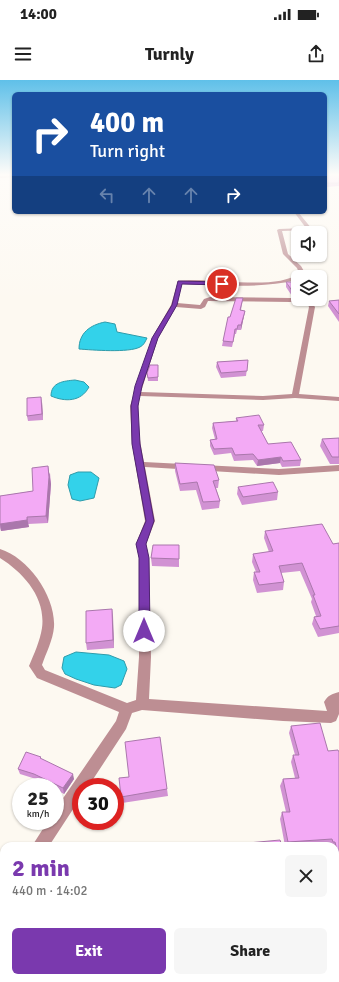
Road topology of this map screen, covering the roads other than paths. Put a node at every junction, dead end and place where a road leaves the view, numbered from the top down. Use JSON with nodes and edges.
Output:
{"nodes":[{"id":1,"x":299,"y":216,"type":"edge"},
{"id":2,"x":174,"y":305,"type":"junction"},
{"id":3,"x":137,"y":393,"type":"junction"},
{"id":4,"x":295,"y":396,"type":"junction"},
{"id":5,"x":339,"y":399,"type":"edge"},
{"id":6,"x":139,"y":464,"type":"junction"},
{"id":7,"x":339,"y":468,"type":"edge"},
{"id":8,"x":0,"y":553,"type":"edge"},
{"id":9,"x":339,"y":698,"type":"edge"},
{"id":10,"x":142,"y":704,"type":"junction"},
{"id":11,"x":127,"y":709,"type":"junction"},
{"id":12,"x":43,"y":842,"type":"edge"}],
"edges":[{"from":1,"to":2,"type":"street"},
{"from":2,"to":3,"type":"street"},
{"from":2,"to":4,"type":"street"},
{"from":3,"to":4,"type":"street"},
{"from":3,"to":6,"type":"street"},
{"from":4,"to":5,"type":"street"},
{"from":6,"to":7,"type":"street"},
{"from":6,"to":10,"type":"street"},
{"from":8,"to":11,"type":"street"},
{"from":9,"to":10,"type":"street"},
{"from":10,"to":11,"type":"street"},
{"from":11,"to":12,"type":"street"}]}
